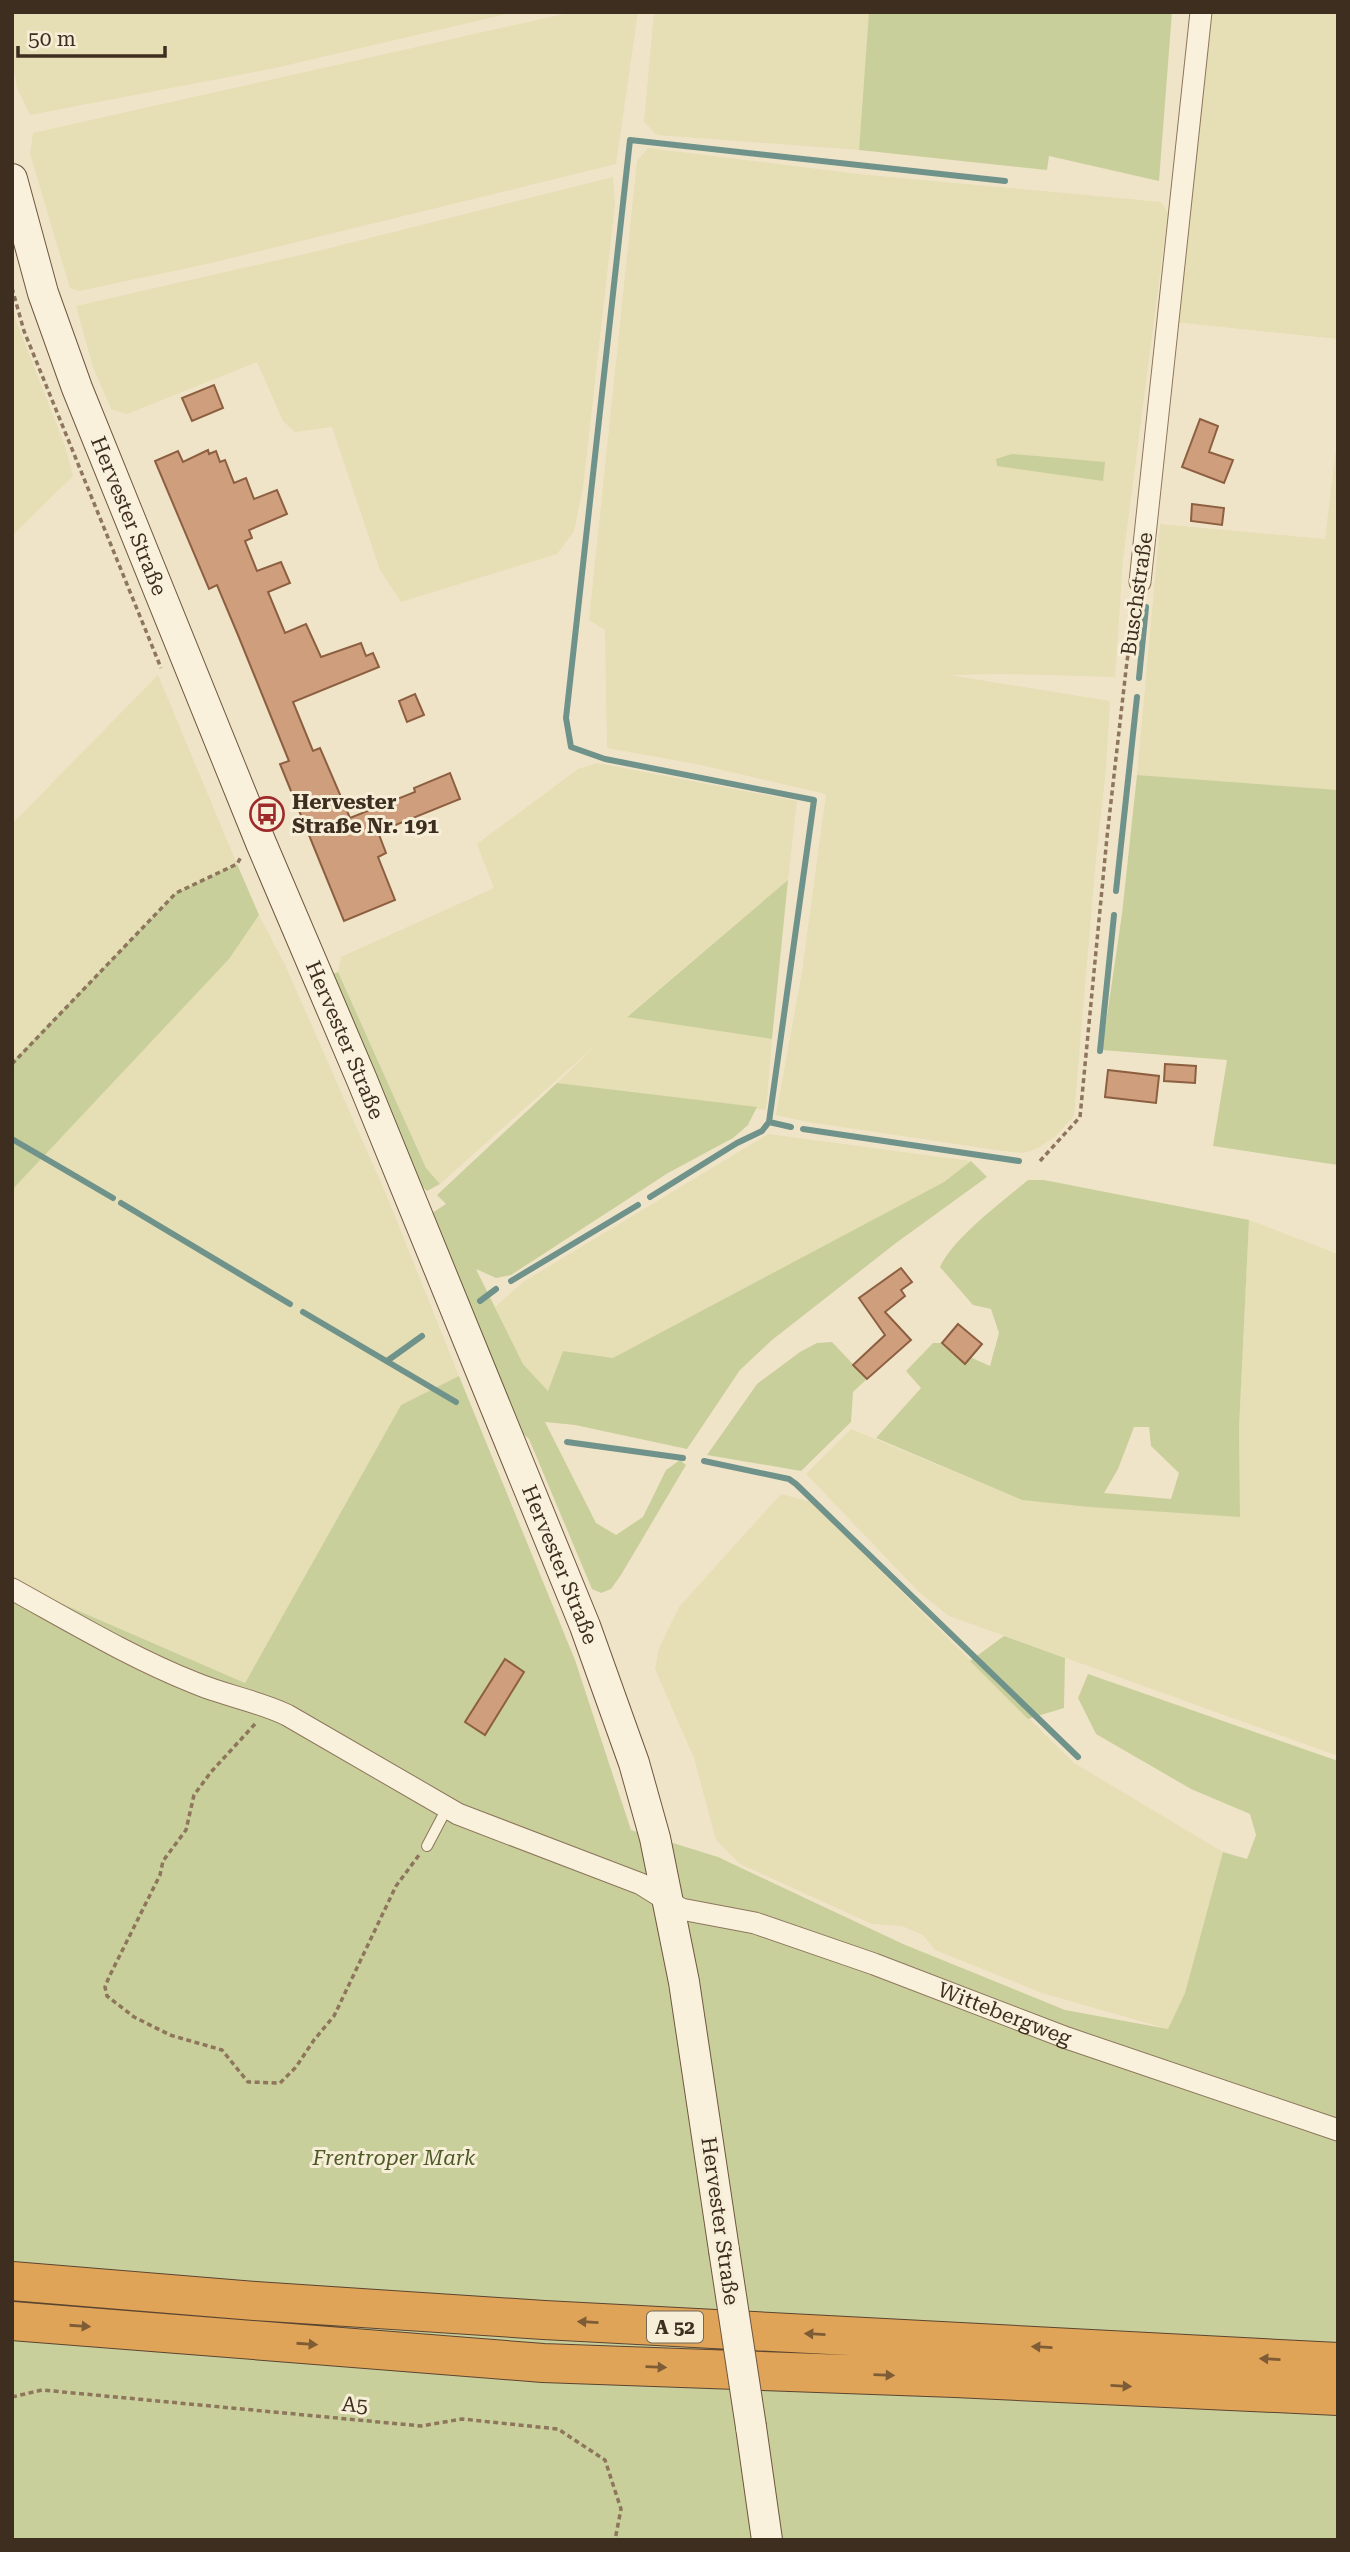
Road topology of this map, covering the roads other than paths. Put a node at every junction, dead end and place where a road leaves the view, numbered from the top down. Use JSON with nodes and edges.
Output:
{"nodes":[{"id":1,"x":1201,"y":12,"type":"edge"},
{"id":2,"x":12,"y":179,"type":"edge"},
{"id":3,"x":1140,"y":582,"type":"road end"},
{"id":4,"x":12,"y":1589,"type":"edge"},
{"id":5,"x":447,"y":1808,"type":"junction"},
{"id":6,"x":427,"y":1846,"type":"road end"},
{"id":7,"x":669,"y":1903,"type":"junction"},
{"id":8,"x":1338,"y":2130,"type":"edge"},
{"id":9,"x":12,"y":2281,"type":"edge"},
{"id":10,"x":12,"y":2321,"type":"edge"},
{"id":11,"x":1338,"y":2362,"type":"edge"},
{"id":12,"x":1338,"y":2396,"type":"edge"},
{"id":13,"x":767,"y":2540,"type":"edge"}],
"edges":[{"from":1,"to":3,"type":"street","name":"Buschstraße"},
{"from":2,"to":7,"type":"main road","name":"Hervester Straße"},
{"from":4,"to":5,"type":"street"},
{"from":5,"to":6,"type":"lane"},
{"from":5,"to":7,"type":"street"},
{"from":7,"to":8,"type":"street","name":"Wittebergweg"},
{"from":7,"to":13,"type":"main road","name":"Hervester Straße","bridge":true},
{"from":11,"to":9,"type":"highway","number":"A 52","one_way":true},
{"from":10,"to":12,"type":"highway","number":"A 52","one_way":true}]}
